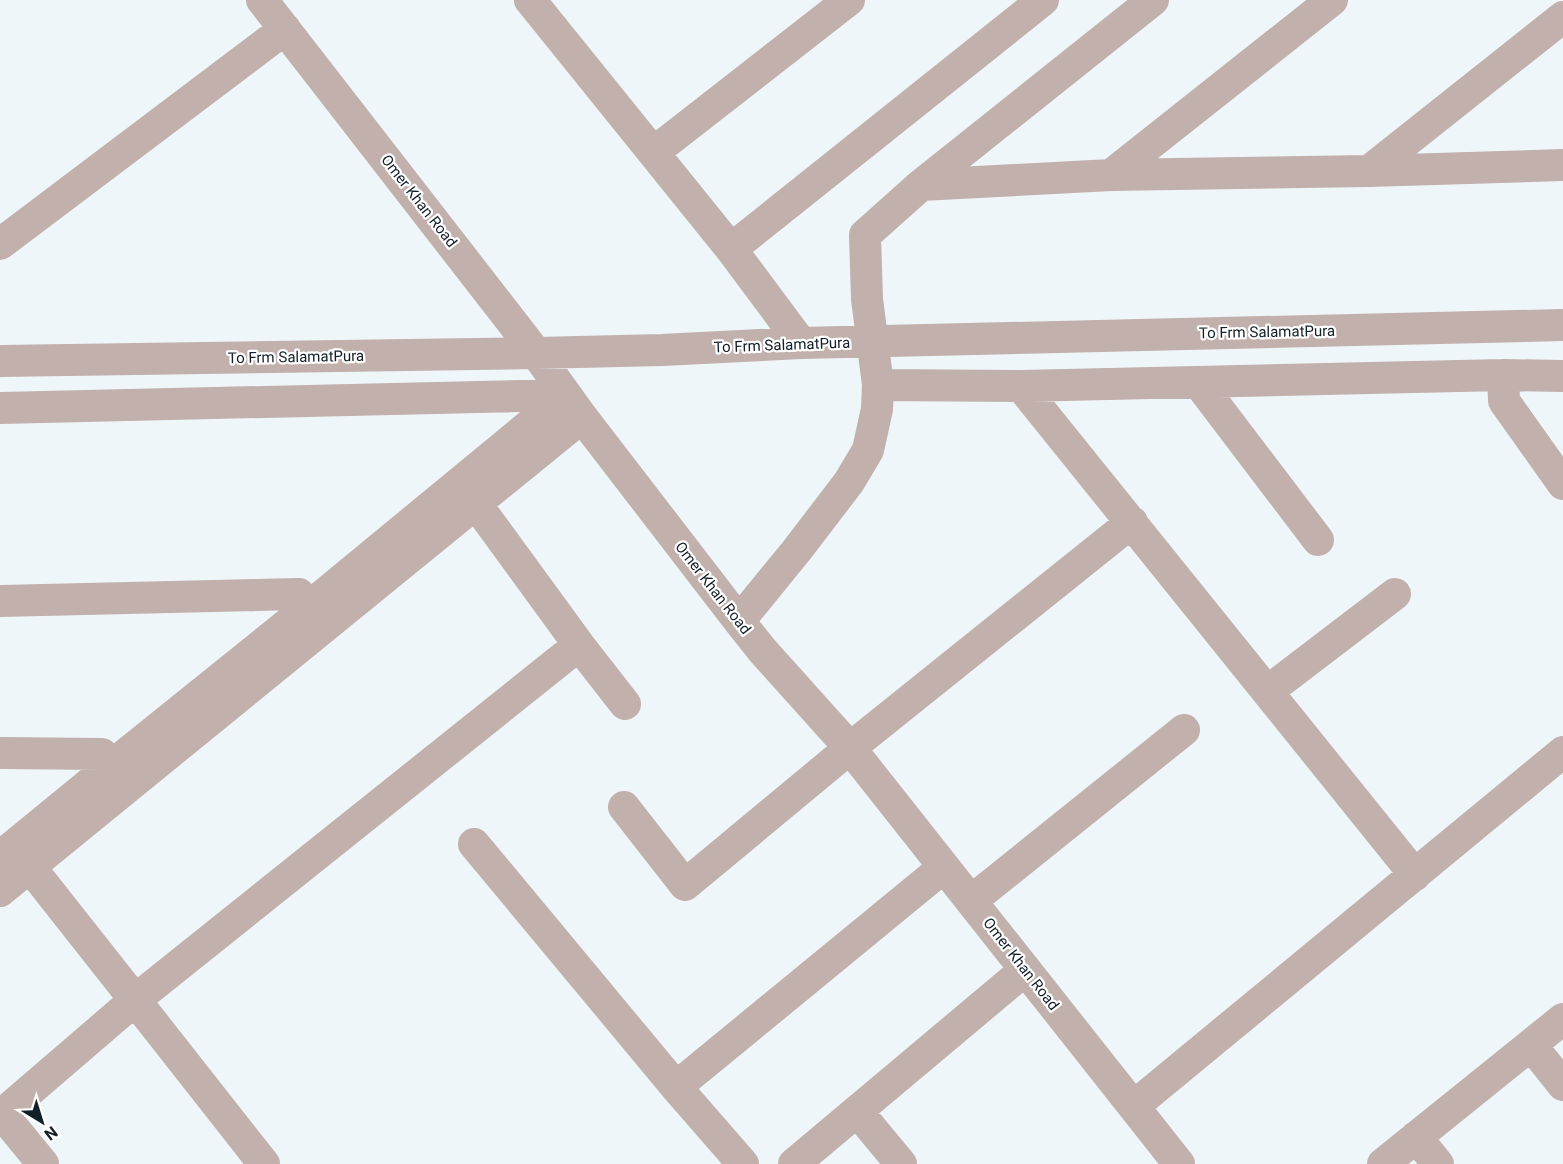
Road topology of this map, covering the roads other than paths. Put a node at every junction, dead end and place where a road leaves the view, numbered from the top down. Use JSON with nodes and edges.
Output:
{"nodes":[{"id":1,"x":262,"y":0,"type":"edge"},
{"id":2,"x":530,"y":0,"type":"edge"},
{"id":3,"x":849,"y":0,"type":"edge"},
{"id":4,"x":1042,"y":0,"type":"edge"},
{"id":5,"x":1153,"y":0,"type":"edge"},
{"id":6,"x":1332,"y":0,"type":"edge"},
{"id":7,"x":1563,"y":17,"type":"edge"},
{"id":8,"x":285,"y":29,"type":"junction"},
{"id":9,"x":654,"y":152,"type":"junction"},
{"id":10,"x":1563,"y":165,"type":"edge"},
{"id":11,"x":1369,"y":171,"type":"junction"},
{"id":12,"x":1111,"y":175,"type":"junction"},
{"id":13,"x":921,"y":185,"type":"junction"},
{"id":14,"x":0,"y":244,"type":"edge"},
{"id":15,"x":731,"y":249,"type":"junction"},
{"id":16,"x":1563,"y":325,"type":"edge"},
{"id":17,"x":872,"y":342,"type":"junction"},
{"id":18,"x":801,"y":344,"type":"junction"},
{"id":19,"x":1464,"y":351,"type":"junction"},
{"id":20,"x":536,"y":353,"type":"junction"},
{"id":21,"x":0,"y":361,"type":"edge"},
{"id":22,"x":1503,"y":375,"type":"junction"},
{"id":23,"x":1563,"y":376,"type":"edge"},
{"id":24,"x":1198,"y":382,"type":"junction"},
{"id":25,"x":878,"y":386,"type":"junction"},
{"id":26,"x":1021,"y":386,"type":"junction"},
{"id":27,"x":574,"y":406,"type":"junction"},
{"id":28,"x":0,"y":408,"type":"edge"},
{"id":29,"x":1563,"y":484,"type":"edge"},
{"id":30,"x":467,"y":492,"type":"junction"},
{"id":31,"x":1132,"y":522,"type":"junction"},
{"id":32,"x":1318,"y":540,"type":"dead end"},
{"id":33,"x":1395,"y":594,"type":"dead end"},
{"id":34,"x":0,"y":601,"type":"edge"},
{"id":35,"x":310,"y":606,"type":"junction"},
{"id":36,"x":738,"y":621,"type":"junction"},
{"id":37,"x":579,"y":645,"type":"junction"},
{"id":38,"x":1268,"y":691,"type":"junction"},
{"id":39,"x":625,"y":704,"type":"dead end"},
{"id":40,"x":1184,"y":730,"type":"dead end"},
{"id":41,"x":850,"y":748,"type":"junction"},
{"id":42,"x":1563,"y":752,"type":"edge"},
{"id":43,"x":0,"y":753,"type":"edge"},
{"id":44,"x":111,"y":766,"type":"junction"},
{"id":45,"x":624,"y":807,"type":"dead end"},
{"id":46,"x":474,"y":844,"type":"dead end"},
{"id":47,"x":0,"y":857,"type":"edge"},
{"id":48,"x":30,"y":867,"type":"junction"},
{"id":49,"x":944,"y":867,"type":"junction"},
{"id":50,"x":1415,"y":875,"type":"junction"},
{"id":51,"x":0,"y":891,"type":"edge"},
{"id":52,"x":971,"y":901,"type":"junction"},
{"id":53,"x":1026,"y":970,"type":"junction"},
{"id":54,"x":135,"y":1000,"type":"junction"},
{"id":55,"x":1563,"y":1019,"type":"edge"},
{"id":56,"x":1531,"y":1045,"type":"junction"},
{"id":57,"x":1563,"y":1085,"type":"edge"},
{"id":58,"x":676,"y":1087,"type":"junction"},
{"id":59,"x":1134,"y":1106,"type":"junction"},
{"id":60,"x":857,"y":1111,"type":"junction"},
{"id":61,"x":1,"y":1115,"type":"edge"},
{"id":62,"x":1416,"y":1137,"type":"junction"},
{"id":63,"x":43,"y":1164,"type":"edge"},
{"id":64,"x":264,"y":1164,"type":"edge"},
{"id":65,"x":743,"y":1164,"type":"edge"},
{"id":66,"x":794,"y":1164,"type":"edge"},
{"id":67,"x":901,"y":1164,"type":"edge"},
{"id":68,"x":1179,"y":1164,"type":"edge"},
{"id":69,"x":1383,"y":1164,"type":"edge"},
{"id":70,"x":1438,"y":1164,"type":"edge"}],
"edges":[{"from":1,"to":8,"type":"street","name":"Omer Khan Road"},
{"from":2,"to":9,"type":"street"},
{"from":3,"to":9,"type":"street"},
{"from":4,"to":15,"type":"street"},
{"from":5,"to":13,"type":"street"},
{"from":6,"to":12,"type":"street"},
{"from":7,"to":11,"type":"street"},
{"from":8,"to":14,"type":"street"},
{"from":8,"to":20,"type":"street","name":"Omer Khan Road"},
{"from":9,"to":15,"type":"street"},
{"from":10,"to":11,"type":"street"},
{"from":11,"to":12,"type":"street"},
{"from":12,"to":13,"type":"street"},
{"from":13,"to":17,"type":"street"},
{"from":15,"to":18,"type":"street"},
{"from":16,"to":19,"type":"street","name":"To Frm SalamatPura"},
{"from":17,"to":18,"type":"street","name":"To Frm SalamatPura"},
{"from":17,"to":19,"type":"street","name":"To Frm SalamatPura"},
{"from":17,"to":25,"type":"street"},
{"from":18,"to":20,"type":"street","name":"To Frm SalamatPura"},
{"from":19,"to":22,"type":"street"},
{"from":19,"to":24,"type":"street"},
{"from":20,"to":21,"type":"street","name":"To Frm SalamatPura"},
{"from":20,"to":27,"type":"street","name":"Omer Khan Road"},
{"from":22,"to":23,"type":"street"},
{"from":22,"to":29,"type":"street"},
{"from":24,"to":26,"type":"street"},
{"from":24,"to":32,"type":"street"},
{"from":25,"to":26,"type":"street"},
{"from":25,"to":36,"type":"street"},
{"from":26,"to":31,"type":"street"},
{"from":27,"to":28,"type":"street"},
{"from":27,"to":30,"type":"street"},
{"from":27,"to":36,"type":"street","name":"Omer Khan Road"},
{"from":30,"to":35,"type":"street"},
{"from":30,"to":37,"type":"street"},
{"from":30,"to":48,"type":"street"},
{"from":31,"to":38,"type":"street"},
{"from":31,"to":41,"type":"street"},
{"from":33,"to":38,"type":"street"},
{"from":34,"to":35,"type":"street"},
{"from":35,"to":44,"type":"street"},
{"from":36,"to":41,"type":"street","name":"Omer Khan Road"},
{"from":37,"to":39,"type":"street"},
{"from":37,"to":54,"type":"street"},
{"from":38,"to":50,"type":"street"},
{"from":40,"to":52,"type":"street"},
{"from":41,"to":45,"type":"street"},
{"from":41,"to":49,"type":"street","name":"Omer Khan Road"},
{"from":42,"to":50,"type":"street"},
{"from":43,"to":44,"type":"street"},
{"from":44,"to":47,"type":"street"},
{"from":46,"to":58,"type":"street"},
{"from":48,"to":51,"type":"street"},
{"from":48,"to":54,"type":"street"},
{"from":49,"to":52,"type":"street","name":"Omer Khan Road"},
{"from":49,"to":58,"type":"street"},
{"from":50,"to":59,"type":"street"},
{"from":52,"to":53,"type":"street","name":"Omer Khan Road"},
{"from":53,"to":59,"type":"street","name":"Omer Khan Road"},
{"from":53,"to":60,"type":"street"},
{"from":54,"to":61,"type":"street"},
{"from":54,"to":64,"type":"street"},
{"from":55,"to":56,"type":"street"},
{"from":56,"to":57,"type":"street"},
{"from":56,"to":62,"type":"street"},
{"from":58,"to":65,"type":"street"},
{"from":59,"to":68,"type":"street","name":"Omer Khan Road"},
{"from":60,"to":66,"type":"street"},
{"from":60,"to":67,"type":"street"},
{"from":61,"to":63,"type":"street"},
{"from":62,"to":69,"type":"street"},
{"from":62,"to":70,"type":"street"}]}
